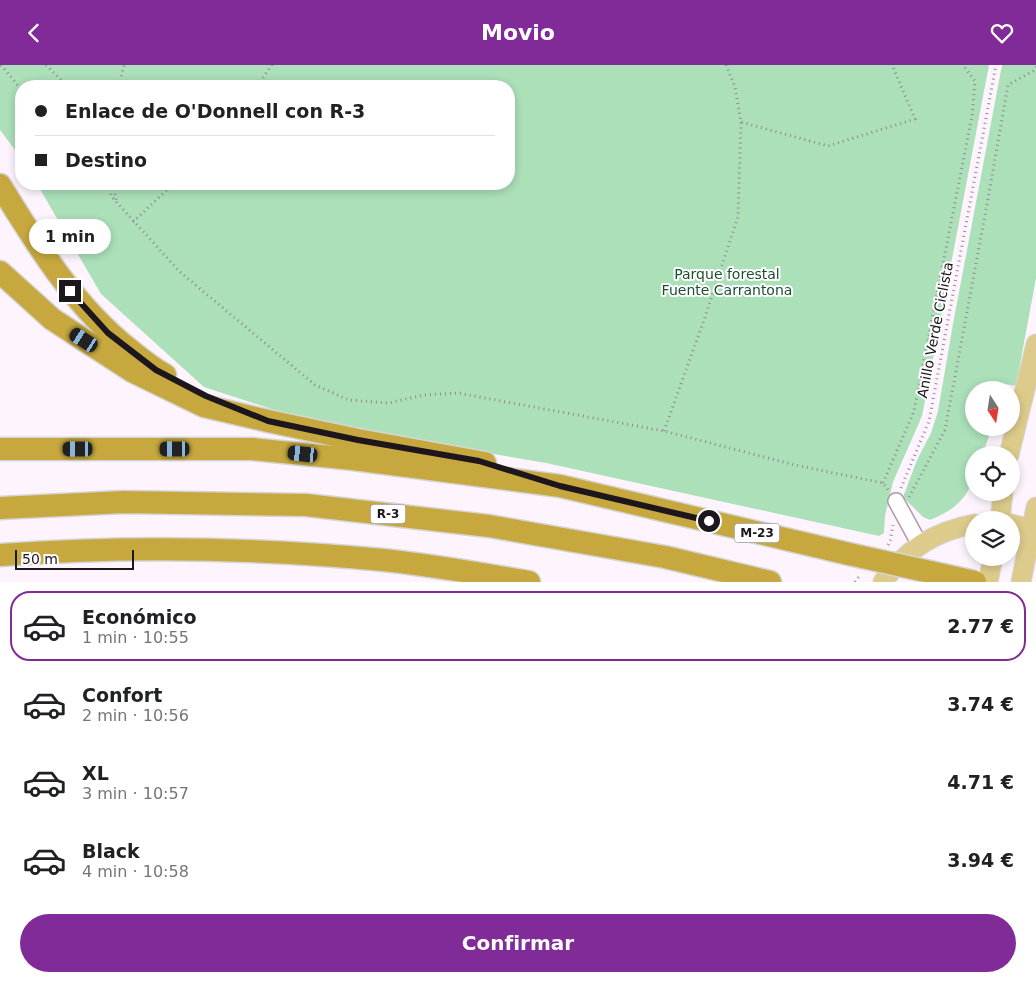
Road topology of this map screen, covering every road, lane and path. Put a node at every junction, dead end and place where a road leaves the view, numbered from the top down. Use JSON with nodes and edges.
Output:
{"nodes":[{"id":1,"x":1,"y":65,"type":"edge"},
{"id":2,"x":46,"y":65,"type":"edge"},
{"id":3,"x":124,"y":65,"type":"edge"},
{"id":4,"x":272,"y":65,"type":"edge"},
{"id":5,"x":726,"y":65,"type":"edge"},
{"id":6,"x":892,"y":65,"type":"edge"},
{"id":7,"x":962,"y":65,"type":"edge"},
{"id":8,"x":996,"y":65,"type":"edge"},
{"id":9,"x":1036,"y":67,"type":"edge"},
{"id":10,"x":61,"y":80,"type":"edge"},
{"id":11,"x":120,"y":80,"type":"edge"},
{"id":12,"x":261,"y":80,"type":"edge"},
{"id":13,"x":15,"y":82,"type":"edge"},
{"id":14,"x":741,"y":122,"type":"junction"},
{"id":15,"x":0,"y":185,"type":"edge"},
{"id":16,"x":108,"y":190,"type":"edge"},
{"id":17,"x":110,"y":190,"type":"edge"},
{"id":18,"x":114,"y":190,"type":"edge"},
{"id":19,"x":167,"y":190,"type":"edge"},
{"id":20,"x":110,"y":193,"type":"junction"},
{"id":21,"x":118,"y":204,"type":"junction"},
{"id":22,"x":133,"y":222,"type":"junction"},
{"id":23,"x":0,"y":272,"type":"edge"},
{"id":24,"x":1036,"y":345,"type":"edge"},
{"id":25,"x":268,"y":421,"type":"junction"},
{"id":26,"x":664,"y":431,"type":"junction"},
{"id":27,"x":1011,"y":446,"type":"edge"},
{"id":28,"x":0,"y":449,"type":"edge"},
{"id":29,"x":883,"y":483,"type":"junction"},
{"id":30,"x":560,"y":486,"type":"junction"},
{"id":31,"x":898,"y":506,"type":"junction"},
{"id":32,"x":1036,"y":507,"type":"edge"},
{"id":33,"x":0,"y":508,"type":"edge"},
{"id":34,"x":1020,"y":526,"type":"edge"},
{"id":35,"x":965,"y":527,"type":"edge"},
{"id":36,"x":1034,"y":529,"type":"edge"},
{"id":37,"x":920,"y":545,"type":"junction"},
{"id":38,"x":885,"y":549,"type":"dead end"},
{"id":39,"x":0,"y":555,"type":"edge"},
{"id":40,"x":991,"y":566,"type":"edge"},
{"id":41,"x":864,"y":572,"type":"dead end"},
{"id":42,"x":529,"y":582,"type":"edge"},
{"id":43,"x":770,"y":582,"type":"edge"},
{"id":44,"x":855,"y":582,"type":"edge"},
{"id":45,"x":883,"y":582,"type":"edge"},
{"id":46,"x":976,"y":582,"type":"edge"},
{"id":47,"x":988,"y":582,"type":"edge"},
{"id":48,"x":1021,"y":582,"type":"edge"}],
"edges":[{"from":1,"to":13,"type":"path"},
{"from":2,"to":10,"type":"path"},
{"from":3,"to":11,"type":"path"},
{"from":4,"to":12,"type":"path"},
{"from":5,"to":14,"type":"path"},
{"from":6,"to":14,"type":"path"},
{"from":7,"to":29,"type":"path"},
{"from":8,"to":31,"type":"path","name":"Anillo Verde Ciclista"},
{"from":9,"to":31,"type":"path"},
{"from":14,"to":26,"type":"path"},
{"from":15,"to":25,"type":"highway"},
{"from":16,"to":20,"type":"path"},
{"from":17,"to":20,"type":"path"},
{"from":18,"to":21,"type":"path"},
{"from":19,"to":22,"type":"path"},
{"from":20,"to":21,"type":"path"},
{"from":21,"to":22,"type":"path"},
{"from":22,"to":26,"type":"path"},
{"from":23,"to":25,"type":"highway"},
{"from":24,"to":27,"type":"main road"},
{"from":25,"to":30,"type":"highway"},
{"from":26,"to":29,"type":"path"},
{"from":28,"to":30,"type":"highway","number":"M-23"},
{"from":29,"to":31,"type":"path"},
{"from":30,"to":46,"type":"highway","number":"M-23","bridge":true},
{"from":31,"to":37,"type":"street"},
{"from":31,"to":38,"type":"path","name":"Anillo Verde Ciclista"},
{"from":32,"to":36,"type":"main road"},
{"from":33,"to":43,"type":"highway","number":"R-3"},
{"from":34,"to":36,"type":"main road"},
{"from":35,"to":37,"type":"main road"},
{"from":36,"to":48,"type":"main road"},
{"from":37,"to":45,"type":"main road"},
{"from":39,"to":42,"type":"highway"},
{"from":40,"to":47,"type":"main road"},
{"from":41,"to":44,"type":"path"}]}
